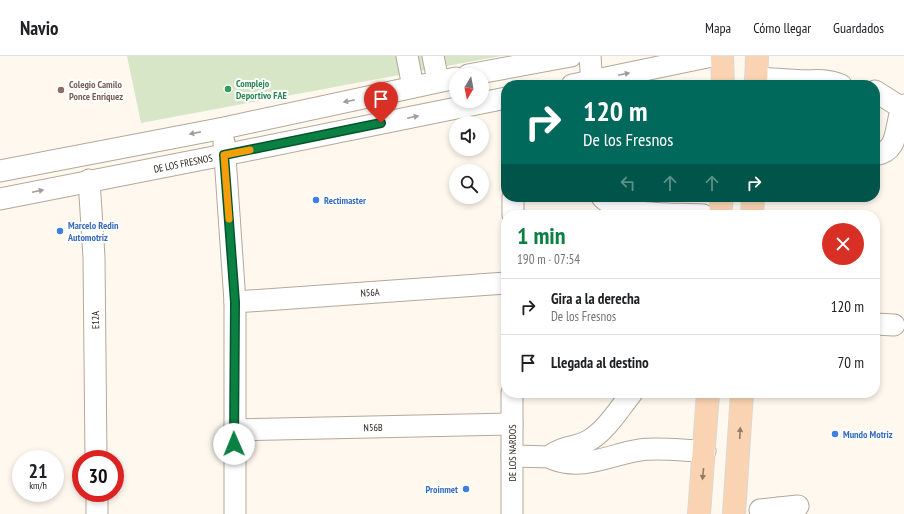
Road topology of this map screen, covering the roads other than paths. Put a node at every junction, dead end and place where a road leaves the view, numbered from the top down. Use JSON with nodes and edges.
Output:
{"nodes":[{"id":1,"x":407,"y":56,"type":"edge"},
{"id":2,"x":433,"y":56,"type":"edge"},
{"id":3,"x":571,"y":56,"type":"edge"},
{"id":4,"x":590,"y":56,"type":"edge"},
{"id":5,"x":712,"y":56,"type":"edge"},
{"id":6,"x":722,"y":56,"type":"edge"},
{"id":7,"x":757,"y":56,"type":"edge"},
{"id":8,"x":489,"y":76,"type":"edge"},
{"id":9,"x":509,"y":76,"type":"edge"},
{"id":10,"x":653,"y":77,"type":"edge"},
{"id":11,"x":447,"y":80,"type":"edge"},
{"id":12,"x":587,"y":80,"type":"edge"},
{"id":13,"x":624,"y":80,"type":"edge"},
{"id":14,"x":722,"y":80,"type":"edge"},
{"id":15,"x":756,"y":80,"type":"edge"},
{"id":16,"x":413,"y":87,"type":"junction"},
{"id":17,"x":880,"y":94,"type":"edge"},
{"id":18,"x":501,"y":99,"type":"edge"},
{"id":19,"x":903,"y":107,"type":"edge"},
{"id":20,"x":224,"y":128,"type":"junction"},
{"id":21,"x":880,"y":153,"type":"edge"},
{"id":22,"x":224,"y":155,"type":"junction"},
{"id":23,"x":0,"y":170,"type":"edge"},
{"id":24,"x":89,"y":180,"type":"junction"},
{"id":25,"x":0,"y":199,"type":"edge"},
{"id":26,"x":607,"y":202,"type":"edge"},
{"id":27,"x":664,"y":202,"type":"edge"},
{"id":28,"x":716,"y":208,"type":"edge"},
{"id":29,"x":501,"y":283,"type":"edge"},
{"id":30,"x":235,"y":302,"type":"junction"},
{"id":31,"x":512,"y":398,"type":"edge"},
{"id":32,"x":628,"y":398,"type":"edge"},
{"id":33,"x":708,"y":398,"type":"edge"},
{"id":34,"x":742,"y":398,"type":"edge"},
{"id":35,"x":512,"y":424,"type":"junction"},
{"id":36,"x":234,"y":430,"type":"junction"},
{"id":37,"x":96,"y":450,"type":"edge"},
{"id":38,"x":705,"y":451,"type":"junction"},
{"id":39,"x":512,"y":456,"type":"junction"},
{"id":40,"x":552,"y":457,"type":"junction"},
{"id":41,"x":97,"y":502,"type":"edge"},
{"id":42,"x":97,"y":514,"type":"edge"},
{"id":43,"x":235,"y":514,"type":"edge"},
{"id":44,"x":512,"y":514,"type":"edge"},
{"id":45,"x":699,"y":514,"type":"edge"},
{"id":46,"x":734,"y":514,"type":"edge"}],
"edges":[{"from":1,"to":16,"type":"street"},
{"from":2,"to":11,"type":"street"},
{"from":3,"to":9,"type":"street"},
{"from":4,"to":12,"type":"street"},
{"from":5,"to":10,"type":"street"},
{"from":6,"to":14,"type":"main road"},
{"from":7,"to":15,"type":"main road"},
{"from":8,"to":9,"type":"street"},
{"from":13,"to":10,"type":"street","one_way":true},
{"from":11,"to":16,"type":"street"},
{"from":16,"to":20,"type":"street","one_way":true},
{"from":17,"to":19,"type":"street"},
{"from":22,"to":18,"type":"street","name":"DE LOS FRESNOS","one_way":true},
{"from":19,"to":21,"type":"street"},
{"from":20,"to":22,"type":"street"},
{"from":20,"to":23,"type":"street","one_way":true},
{"from":22,"to":24,"type":"street","name":"DE LOS FRESNOS"},
{"from":22,"to":30,"type":"street"},
{"from":25,"to":24,"type":"street","name":"DE LOS FRESNOS","one_way":true},
{"from":24,"to":37,"type":"street","name":"E12A"},
{"from":26,"to":28,"type":"street"},
{"from":27,"to":28,"type":"street"},
{"from":29,"to":30,"type":"street","name":"N56A"},
{"from":30,"to":36,"type":"street"},
{"from":31,"to":35,"type":"street","name":"DE LOS NARDOS"},
{"from":32,"to":40,"type":"street"},
{"from":33,"to":38,"type":"main road"},
{"from":46,"to":34,"type":"main road","one_way":true},
{"from":35,"to":36,"type":"street","name":"N56B"},
{"from":35,"to":39,"type":"street","name":"DE LOS NARDOS"},
{"from":36,"to":43,"type":"street"},
{"from":38,"to":40,"type":"street"},
{"from":38,"to":45,"type":"main road","one_way":true},
{"from":39,"to":40,"type":"street"},
{"from":39,"to":44,"type":"street","name":"DE LOS NARDOS"},
{"from":41,"to":42,"type":"street"}]}
